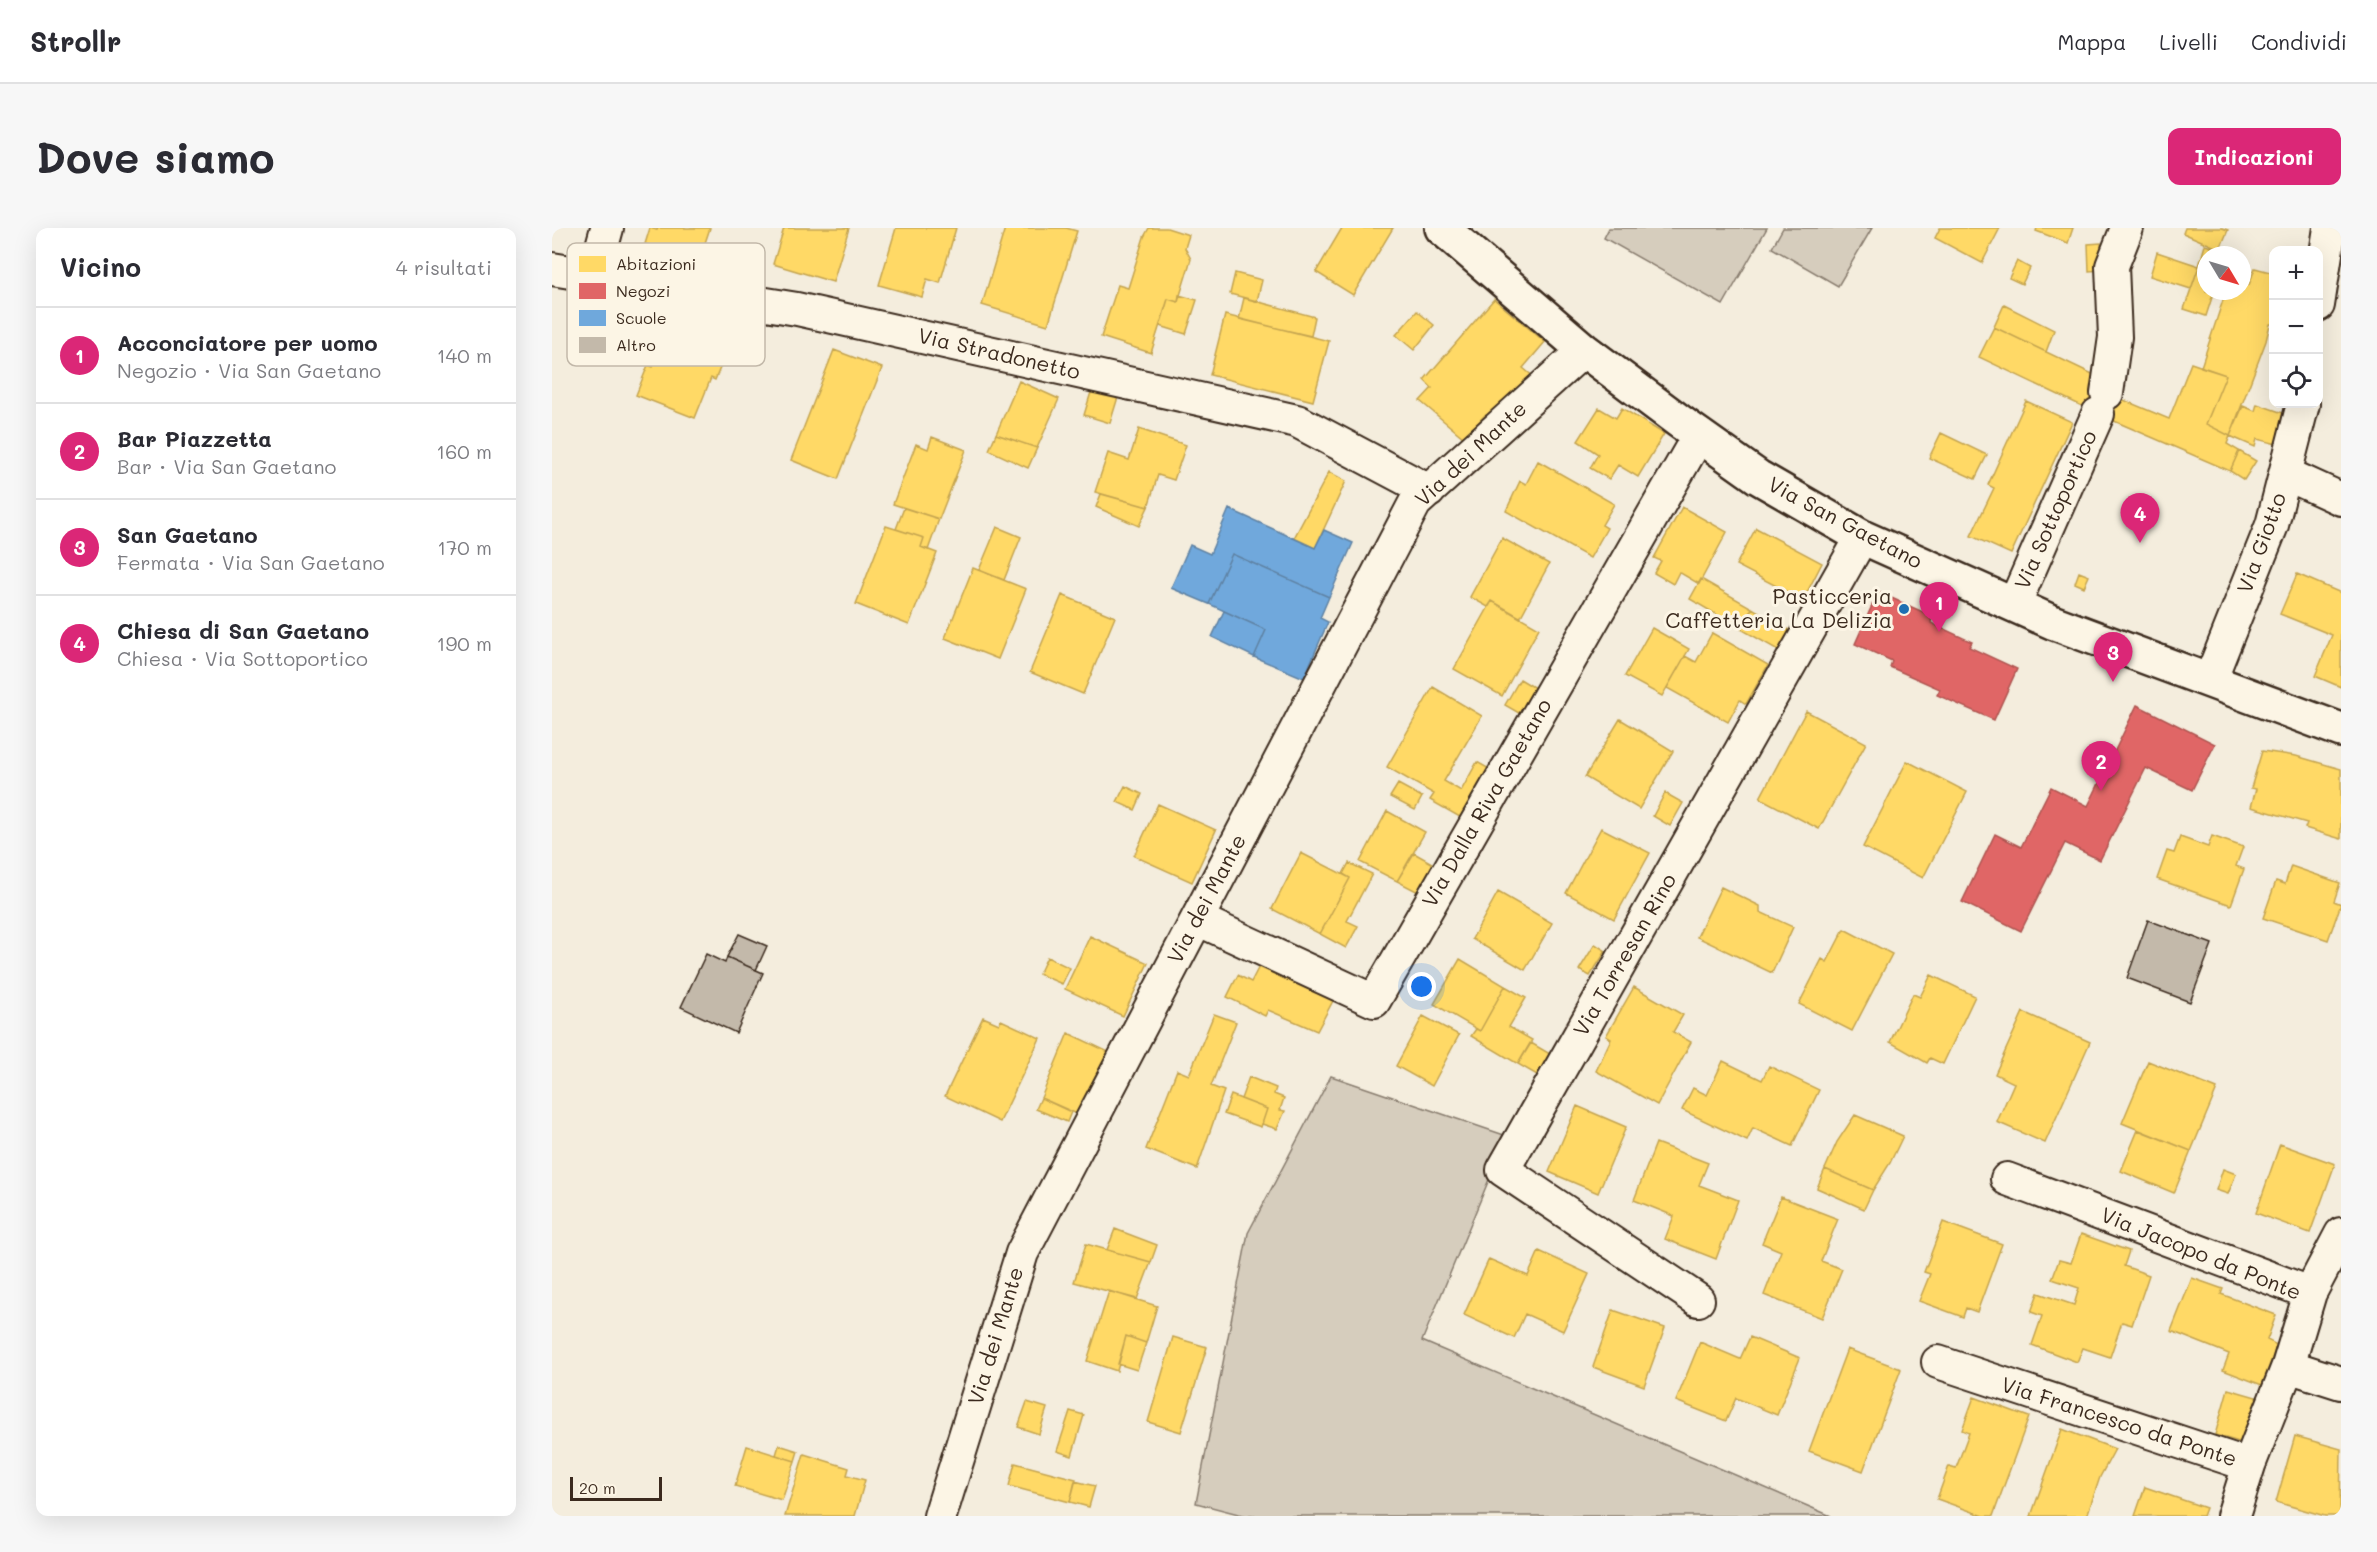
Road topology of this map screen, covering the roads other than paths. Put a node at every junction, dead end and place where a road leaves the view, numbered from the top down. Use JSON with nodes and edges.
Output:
{"nodes":[{"id":1,"x":607,"y":228,"type":"edge"},
{"id":2,"x":1442,"y":228,"type":"edge"},
{"id":3,"x":2127,"y":228,"type":"edge"},
{"id":4,"x":2330,"y":228,"type":"edge"},
{"id":5,"x":603,"y":243,"type":"edge"},
{"id":6,"x":552,"y":269,"type":"edge"},
{"id":7,"x":567,"y":272,"type":"edge"},
{"id":8,"x":2320,"y":300,"type":"edge"},
{"id":9,"x":765,"y":304,"type":"edge"},
{"id":10,"x":1584,"y":350,"type":"junction"},
{"id":11,"x":2302,"y":408,"type":"edge"},
{"id":12,"x":1699,"y":435,"type":"junction"},
{"id":13,"x":2286,"y":474,"type":"junction"},
{"id":14,"x":1429,"y":491,"type":"junction"},
{"id":15,"x":2341,"y":499,"type":"edge"},
{"id":16,"x":1862,"y":537,"type":"junction"},
{"id":17,"x":2014,"y":605,"type":"junction"},
{"id":18,"x":2210,"y":680,"type":"junction"},
{"id":19,"x":2341,"y":730,"type":"edge"},
{"id":20,"x":1197,"y":919,"type":"junction"},
{"id":21,"x":2007,"y":1179,"type":"dead end"},
{"id":22,"x":2341,"y":1234,"type":"edge"},
{"id":23,"x":2310,"y":1293,"type":"junction"},
{"id":24,"x":1698,"y":1300,"type":"dead end"},
{"id":25,"x":1938,"y":1362,"type":"dead end"},
{"id":26,"x":2288,"y":1366,"type":"junction"},
{"id":27,"x":2341,"y":1383,"type":"edge"},
{"id":28,"x":2249,"y":1465,"type":"junction"},
{"id":29,"x":940,"y":1516,"type":"edge"},
{"id":30,"x":2233,"y":1516,"type":"edge"}],
"edges":[{"from":1,"to":5,"type":"street"},
{"from":2,"to":10,"type":"street","name":"Via San Gaetano"},
{"from":3,"to":17,"type":"street","name":"Via Sottoportico"},
{"from":4,"to":8,"type":"street"},
{"from":6,"to":7,"type":"street","name":"Via Stradonetto"},
{"from":9,"to":14,"type":"street","name":"Via Stradonetto"},
{"from":10,"to":12,"type":"street","name":"Via San Gaetano"},
{"from":10,"to":14,"type":"street","name":"Via dei Mante"},
{"from":11,"to":13,"type":"street","name":"Via Giotto"},
{"from":12,"to":16,"type":"street","name":"Via San Gaetano"},
{"from":12,"to":20,"type":"street","name":"Via Dalla Riva Gaetano"},
{"from":13,"to":15,"type":"street"},
{"from":13,"to":18,"type":"street","name":"Via Giotto"},
{"from":14,"to":20,"type":"street","name":"Via dei Mante"},
{"from":16,"to":17,"type":"street","name":"Via San Gaetano"},
{"from":16,"to":24,"type":"street","name":"Via Torresan Rino"},
{"from":17,"to":18,"type":"street","name":"Via San Gaetano"},
{"from":18,"to":19,"type":"street","name":"Via San Gaetano"},
{"from":20,"to":29,"type":"street","name":"Via dei Mante"},
{"from":21,"to":23,"type":"street","name":"Via Jacopo da Ponte"},
{"from":22,"to":23,"type":"street"},
{"from":23,"to":26,"type":"street","name":"Via Jacopo da Ponte"},
{"from":25,"to":28,"type":"street","name":"Via Francesco da Ponte"},
{"from":26,"to":27,"type":"street"},
{"from":26,"to":28,"type":"street","name":"Via Jacopo da Ponte"},
{"from":28,"to":30,"type":"street","name":"Via Francesco da Ponte"}]}
